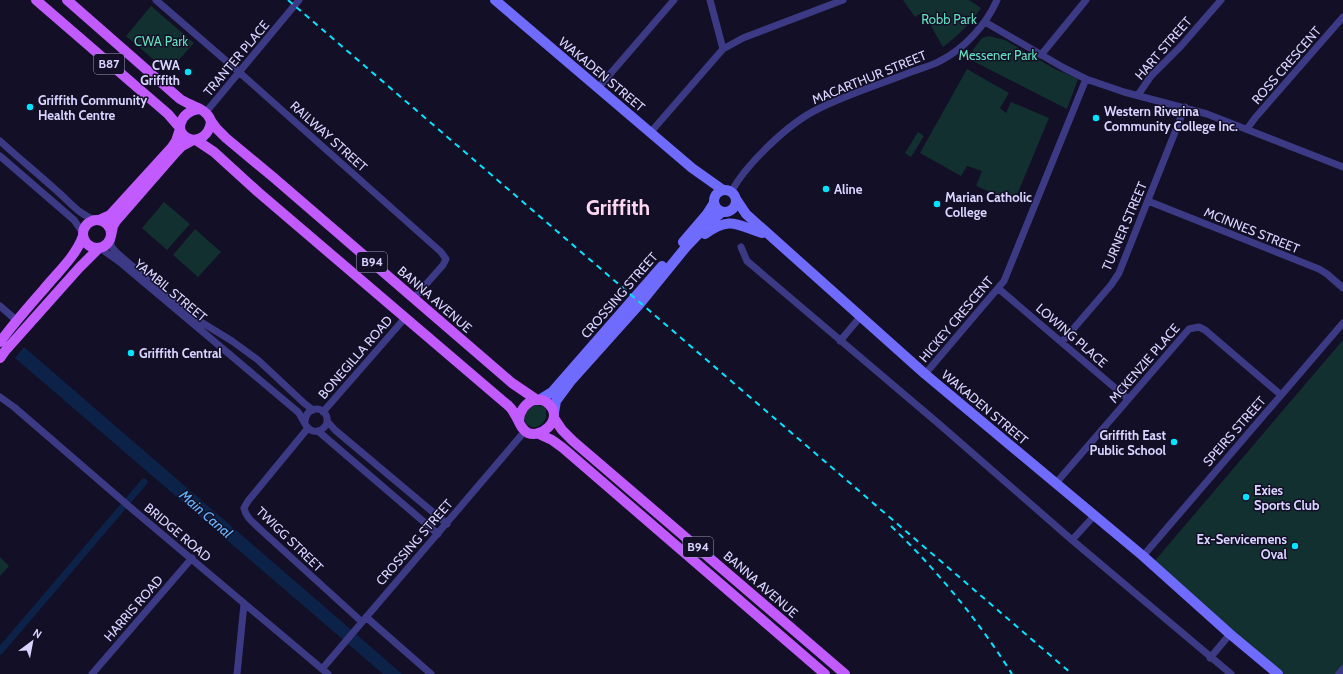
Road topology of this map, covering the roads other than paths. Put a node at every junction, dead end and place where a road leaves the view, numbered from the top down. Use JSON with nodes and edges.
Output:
{"nodes":[{"id":1,"x":36,"y":0,"type":"edge"},
{"id":2,"x":67,"y":0,"type":"edge"},
{"id":3,"x":156,"y":0,"type":"edge"},
{"id":4,"x":299,"y":0,"type":"edge"},
{"id":5,"x":495,"y":0,"type":"edge"},
{"id":6,"x":674,"y":0,"type":"edge"},
{"id":7,"x":710,"y":0,"type":"edge"},
{"id":8,"x":843,"y":0,"type":"edge"},
{"id":9,"x":996,"y":0,"type":"edge"},
{"id":10,"x":1086,"y":0,"type":"edge"},
{"id":11,"x":1222,"y":0,"type":"edge"},
{"id":12,"x":1343,"y":17,"type":"edge"},
{"id":13,"x":985,"y":22,"type":"junction"},
{"id":14,"x":723,"y":49,"type":"junction"},
{"id":15,"x":1041,"y":55,"type":"junction"},
{"id":16,"x":239,"y":72,"type":"junction"},
{"id":17,"x":1086,"y":79,"type":"junction"},
{"id":18,"x":598,"y":88,"type":"junction"},
{"id":19,"x":1138,"y":95,"type":"junction"},
{"id":20,"x":1185,"y":107,"type":"junction"},
{"id":21,"x":205,"y":114,"type":"junction"},
{"id":22,"x":180,"y":129,"type":"junction"},
{"id":23,"x":1247,"y":129,"type":"junction"},
{"id":24,"x":650,"y":133,"type":"junction"},
{"id":25,"x":194,"y":140,"type":"junction"},
{"id":26,"x":0,"y":141,"type":"edge"},
{"id":27,"x":0,"y":156,"type":"edge"},
{"id":28,"x":1343,"y":167,"type":"edge"},
{"id":29,"x":692,"y":168,"type":"junction"},
{"id":30,"x":730,"y":194,"type":"junction"},
{"id":31,"x":714,"y":200,"type":"junction"},
{"id":32,"x":1148,"y":201,"type":"junction"},
{"id":33,"x":724,"y":212,"type":"junction"},
{"id":34,"x":97,"y":220,"type":"junction"},
{"id":35,"x":762,"y":233,"type":"junction"},
{"id":36,"x":83,"y":234,"type":"junction"},
{"id":37,"x":111,"y":237,"type":"junction"},
{"id":38,"x":780,"y":245,"type":"junction"},
{"id":39,"x":686,"y":247,"type":"junction"},
{"id":40,"x":740,"y":247,"type":"dead end"},
{"id":41,"x":99,"y":248,"type":"junction"},
{"id":42,"x":1343,"y":288,"type":"edge"},
{"id":43,"x":999,"y":289,"type":"junction"},
{"id":44,"x":414,"y":298,"type":"junction"},
{"id":45,"x":0,"y":306,"type":"edge"},
{"id":46,"x":861,"y":316,"type":"junction"},
{"id":47,"x":405,"y":318,"type":"junction"},
{"id":48,"x":16,"y":320,"type":"junction"},
{"id":49,"x":200,"y":320,"type":"junction"},
{"id":50,"x":1343,"y":323,"type":"edge"},
{"id":51,"x":840,"y":341,"type":"junction"},
{"id":52,"x":1062,"y":342,"type":"junction"},
{"id":53,"x":2,"y":350,"type":"edge"},
{"id":54,"x":227,"y":351,"type":"junction"},
{"id":55,"x":925,"y":374,"type":"junction"},
{"id":56,"x":0,"y":390,"type":"edge"},
{"id":57,"x":1281,"y":395,"type":"junction"},
{"id":58,"x":0,"y":397,"type":"edge"},
{"id":59,"x":1128,"y":399,"type":"junction"},
{"id":60,"x":538,"y":400,"type":"junction"},
{"id":61,"x":14,"y":407,"type":"junction"},
{"id":62,"x":313,"y":410,"type":"junction"},
{"id":63,"x":323,"y":412,"type":"junction"},
{"id":64,"x":554,"y":415,"type":"junction"},
{"id":65,"x":519,"y":421,"type":"junction"},
{"id":66,"x":327,"y":422,"type":"junction"},
{"id":67,"x":307,"y":425,"type":"junction"},
{"id":68,"x":318,"y":431,"type":"junction"},
{"id":69,"x":525,"y":431,"type":"junction"},
{"id":70,"x":539,"y":434,"type":"junction"},
{"id":71,"x":1056,"y":483,"type":"junction"},
{"id":72,"x":1094,"y":516,"type":"junction"},
{"id":73,"x":447,"y":524,"type":"junction"},
{"id":74,"x":438,"y":534,"type":"junction"},
{"id":75,"x":1072,"y":540,"type":"junction"},
{"id":76,"x":1143,"y":556,"type":"junction"},
{"id":77,"x":192,"y":558,"type":"junction"},
{"id":78,"x":244,"y":604,"type":"junction"},
{"id":79,"x":364,"y":620,"type":"junction"},
{"id":80,"x":1230,"y":634,"type":"junction"},
{"id":81,"x":1210,"y":658,"type":"junction"},
{"id":82,"x":1343,"y":669,"type":"edge"},
{"id":83,"x":325,"y":672,"type":"edge"},
{"id":84,"x":92,"y":674,"type":"edge"},
{"id":85,"x":237,"y":674,"type":"edge"},
{"id":86,"x":431,"y":674,"type":"edge"},
{"id":87,"x":825,"y":674,"type":"edge"},
{"id":88,"x":845,"y":674,"type":"edge"},
{"id":89,"x":1231,"y":674,"type":"edge"},
{"id":90,"x":1278,"y":674,"type":"edge"},
{"id":91,"x":1339,"y":674,"type":"edge"}],
"edges":[{"from":1,"to":22,"type":"main road","number":"B87"},
{"from":2,"to":21,"type":"main road","name":"BANNA AVENUE","number":"B87"},
{"from":3,"to":16,"type":"street","name":"RAILWAY STREET"},
{"from":4,"to":16,"type":"street","name":"TRANTER PLACE"},
{"from":5,"to":18,"type":"main road","name":"WAKADEN STREET"},
{"from":6,"to":18,"type":"street"},
{"from":7,"to":14,"type":"street"},
{"from":8,"to":14,"type":"street"},
{"from":9,"to":13,"type":"street","name":"MACARTHUR STREET"},
{"from":10,"to":15,"type":"street"},
{"from":11,"to":19,"type":"street","name":"HART STREET"},
{"from":12,"to":23,"type":"street","name":"ROSS CRESCENT"},
{"from":13,"to":15,"type":"street"},
{"from":13,"to":30,"type":"street","name":"MACARTHUR STREET"},
{"from":14,"to":24,"type":"street"},
{"from":15,"to":17,"type":"street"},
{"from":16,"to":21,"type":"street","name":"TRANTER PLACE"},
{"from":16,"to":44,"type":"street","name":"RAILWAY STREET"},
{"from":17,"to":19,"type":"street"},
{"from":17,"to":43,"type":"street","name":"HICKEY CRESCENT"},
{"from":18,"to":24,"type":"main road","name":"WAKADEN STREET"},
{"from":19,"to":20,"type":"street"},
{"from":20,"to":23,"type":"street"},
{"from":20,"to":32,"type":"street","name":"TURNER STREET"},
{"from":21,"to":22,"type":"main road"},
{"from":21,"to":25,"type":"main road"},
{"from":21,"to":44,"type":"main road","name":"BANNA AVENUE","number":"B94"},
{"from":22,"to":25,"type":"main road","number":"B87"},
{"from":22,"to":34,"type":"main road"},
{"from":23,"to":28,"type":"street"},
{"from":24,"to":29,"type":"main road","name":"WAKADEN STREET"},
{"from":25,"to":37,"type":"main road"},
{"from":25,"to":47,"type":"main road","number":"B94"},
{"from":26,"to":34,"type":"street"},
{"from":27,"to":36,"type":"street"},
{"from":29,"to":30,"type":"main road","name":"WAKADEN STREET"},
{"from":29,"to":31,"type":"main road","name":"WAKADEN STREET"},
{"from":30,"to":31,"type":"main road"},
{"from":30,"to":33,"type":"main road"},
{"from":30,"to":38,"type":"main road","name":"WAKADEN STREET"},
{"from":31,"to":33,"type":"main road"},
{"from":31,"to":60,"type":"main road","name":"CROSSING STREET"},
{"from":32,"to":42,"type":"street","name":"MCINNES STREET"},
{"from":32,"to":52,"type":"street","name":"TURNER STREET"},
{"from":33,"to":35,"type":"main road","name":"WAKADEN STREET"},
{"from":33,"to":39,"type":"main road","name":"CROSSING STREET"},
{"from":34,"to":36,"type":"main road"},
{"from":34,"to":37,"type":"main road"},
{"from":35,"to":38,"type":"main road","name":"WAKADEN STREET"},
{"from":35,"to":39,"type":"main road","name":"CROSSING STREET"},
{"from":36,"to":41,"type":"main road"},
{"from":36,"to":48,"type":"main road"},
{"from":37,"to":41,"type":"main road"},
{"from":37,"to":49,"type":"street","name":"YAMBIL STREET"},
{"from":38,"to":46,"type":"main road","name":"WAKADEN STREET"},
{"from":39,"to":64,"type":"main road","name":"CROSSING STREET"},
{"from":40,"to":51,"type":"street"},
{"from":41,"to":53,"type":"main road"},
{"from":41,"to":54,"type":"street","name":"YAMBIL STREET"},
{"from":43,"to":52,"type":"street","name":"LOWING PLACE"},
{"from":43,"to":55,"type":"street","name":"HICKEY CRESCENT"},
{"from":44,"to":60,"type":"main road","name":"BANNA AVENUE","number":"B94"},
{"from":45,"to":48,"type":"street"},
{"from":46,"to":51,"type":"street"},
{"from":46,"to":55,"type":"main road","name":"WAKADEN STREET"},
{"from":47,"to":63,"type":"street","name":"BONEGILLA ROAD"},
{"from":47,"to":65,"type":"main road","number":"B94"},
{"from":48,"to":53,"type":"main road"},
{"from":49,"to":54,"type":"street","name":"YAMBIL STREET"},
{"from":49,"to":62,"type":"street","name":"YAMBIL STREET"},
{"from":50,"to":57,"type":"street","name":"SPEIRS STREET"},
{"from":51,"to":75,"type":"street"},
{"from":52,"to":59,"type":"street","name":"LOWING PLACE"},
{"from":54,"to":67,"type":"street","name":"YAMBIL STREET"},
{"from":55,"to":71,"type":"main road","name":"WAKADEN STREET"},
{"from":56,"to":61,"type":"street","name":"BRIDGE ROAD"},
{"from":57,"to":59,"type":"street","name":"MCKENZIE PLACE"},
{"from":57,"to":76,"type":"street","name":"SPEIRS STREET"},
{"from":58,"to":61,"type":"street","name":"BRIDGE ROAD"},
{"from":59,"to":71,"type":"street","name":"MCKENZIE PLACE"},
{"from":60,"to":64,"type":"main road","number":"B94"},
{"from":60,"to":65,"type":"main road"},
{"from":61,"to":77,"type":"street","name":"BRIDGE ROAD"},
{"from":62,"to":63,"type":"street"},
{"from":62,"to":67,"type":"street"},
{"from":63,"to":66,"type":"street"},
{"from":64,"to":70,"type":"main road"},
{"from":64,"to":88,"type":"main road","name":"BANNA AVENUE","number":"B94"},
{"from":65,"to":69,"type":"main road","number":"B94"},
{"from":66,"to":68,"type":"street"},
{"from":66,"to":73,"type":"street"},
{"from":67,"to":68,"type":"street"},
{"from":67,"to":79,"type":"street","name":"TWIGG STREET"},
{"from":68,"to":74,"type":"street"},
{"from":69,"to":70,"type":"main road","number":"B94"},
{"from":69,"to":73,"type":"street","name":"CROSSING STREET"},
{"from":70,"to":87,"type":"main road","name":"BANNA AVENUE","number":"B94"},
{"from":71,"to":72,"type":"main road","name":"WAKADEN STREET"},
{"from":72,"to":75,"type":"street"},
{"from":72,"to":76,"type":"main road","name":"WAKADEN STREET"},
{"from":73,"to":74,"type":"street","name":"CROSSING STREET"},
{"from":74,"to":79,"type":"street","name":"CROSSING STREET"},
{"from":75,"to":81,"type":"street"},
{"from":76,"to":80,"type":"main road","name":"WAKADEN STREET"},
{"from":77,"to":78,"type":"street","name":"BRIDGE ROAD"},
{"from":77,"to":84,"type":"street","name":"HARRIS ROAD"},
{"from":78,"to":83,"type":"street","name":"BRIDGE ROAD"},
{"from":78,"to":85,"type":"street"},
{"from":79,"to":83,"type":"street","name":"CROSSING STREET"},
{"from":79,"to":86,"type":"street","name":"TWIGG STREET"},
{"from":80,"to":81,"type":"street"},
{"from":80,"to":90,"type":"main road","name":"WAKADEN STREET"},
{"from":81,"to":89,"type":"street"},
{"from":82,"to":91,"type":"street"}]}
